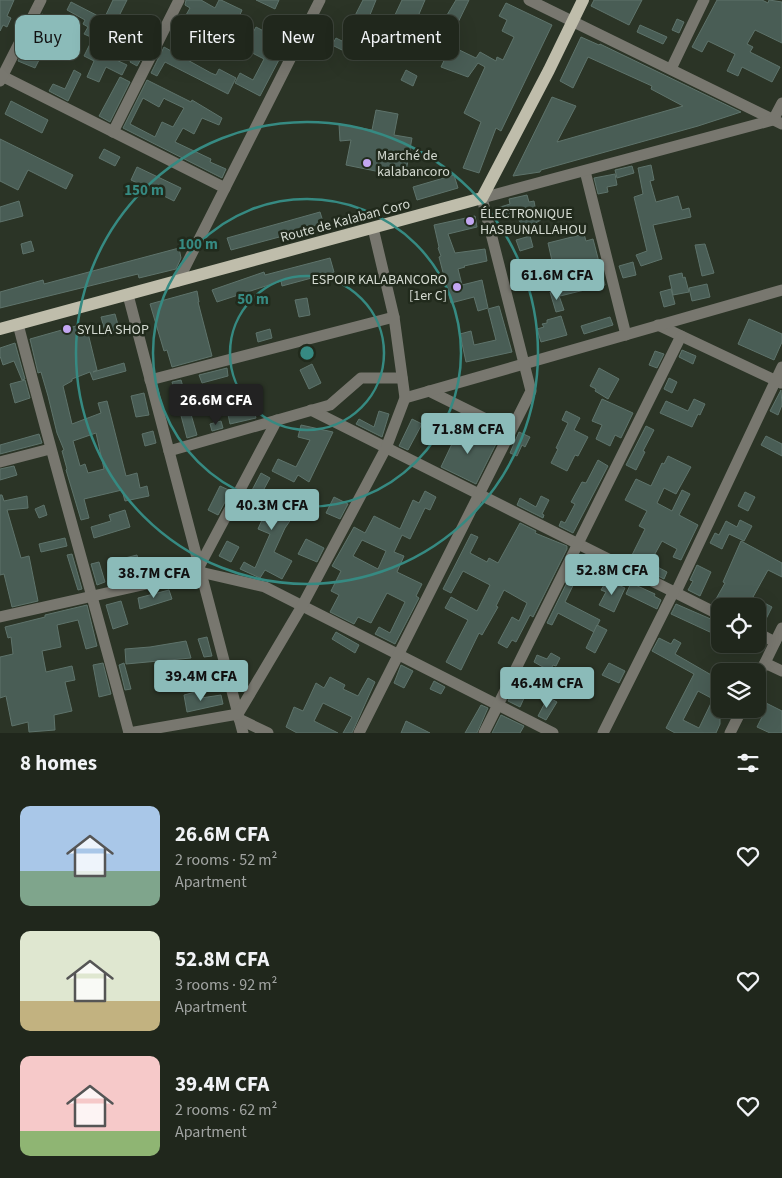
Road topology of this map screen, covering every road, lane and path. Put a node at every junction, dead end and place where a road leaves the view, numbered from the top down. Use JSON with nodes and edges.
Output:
{"nodes":[{"id":1,"x":41,"y":0,"type":"edge"},
{"id":2,"x":179,"y":0,"type":"edge"},
{"id":3,"x":320,"y":0,"type":"edge"},
{"id":4,"x":529,"y":0,"type":"edge"},
{"id":5,"x":584,"y":0,"type":"edge"},
{"id":6,"x":704,"y":0,"type":"edge"},
{"id":7,"x":573,"y":22,"type":"junction"},
{"id":8,"x":671,"y":70,"type":"junction"},
{"id":9,"x":1,"y":77,"type":"edge"},
{"id":10,"x":782,"y":103,"type":"edge"},
{"id":11,"x":778,"y":122,"type":"edge"},
{"id":12,"x":113,"y":132,"type":"junction"},
{"id":13,"x":586,"y":171,"type":"junction"},
{"id":14,"x":225,"y":188,"type":"junction"},
{"id":15,"x":482,"y":198,"type":"junction"},
{"id":16,"x":373,"y":228,"type":"junction"},
{"id":17,"x":178,"y":281,"type":"junction"},
{"id":18,"x":782,"y":290,"type":"edge"},
{"id":19,"x":128,"y":295,"type":"junction"},
{"id":20,"x":394,"y":317,"type":"junction"},
{"id":21,"x":18,"y":324,"type":"junction"},
{"id":22,"x":658,"y":326,"type":"junction"},
{"id":23,"x":0,"y":329,"type":"edge"},
{"id":24,"x":626,"y":334,"type":"junction"},
{"id":25,"x":681,"y":336,"type":"junction"},
{"id":26,"x":524,"y":364,"type":"junction"},
{"id":27,"x":782,"y":367,"type":"edge"},
{"id":28,"x":402,"y":378,"type":"junction"},
{"id":29,"x":150,"y":380,"type":"junction"},
{"id":30,"x":779,"y":382,"type":"edge"},
{"id":31,"x":429,"y":391,"type":"junction"},
{"id":32,"x":405,"y":398,"type":"junction"},
{"id":33,"x":311,"y":410,"type":"junction"},
{"id":34,"x":276,"y":420,"type":"junction"},
{"id":35,"x":510,"y":431,"type":"junction"},
{"id":36,"x":386,"y":448,"type":"junction"},
{"id":37,"x":50,"y":449,"type":"junction"},
{"id":38,"x":169,"y":451,"type":"junction"},
{"id":39,"x":0,"y":462,"type":"edge"},
{"id":40,"x":479,"y":494,"type":"junction"},
{"id":41,"x":578,"y":544,"type":"junction"},
{"id":42,"x":200,"y":570,"type":"junction"},
{"id":43,"x":674,"y":592,"type":"junction"},
{"id":44,"x":93,"y":596,"type":"junction"},
{"id":45,"x":302,"y":606,"type":"junction"},
{"id":46,"x":711,"y":610,"type":"edge"},
{"id":47,"x":0,"y":617,"type":"edge"},
{"id":48,"x":782,"y":628,"type":"edge"},
{"id":49,"x":766,"y":637,"type":"edge"},
{"id":50,"x":775,"y":642,"type":"junction"},
{"id":51,"x":398,"y":655,"type":"junction"},
{"id":52,"x":765,"y":663,"type":"edge"},
{"id":53,"x":766,"y":663,"type":"edge"},
{"id":54,"x":782,"y":671,"type":"edge"},
{"id":55,"x":498,"y":705,"type":"junction"},
{"id":56,"x":238,"y":716,"type":"junction"},
{"id":57,"x":738,"y":718,"type":"edge"},
{"id":58,"x":129,"y":733,"type":"edge"},
{"id":59,"x":242,"y":733,"type":"edge"},
{"id":60,"x":268,"y":733,"type":"edge"},
{"id":61,"x":359,"y":733,"type":"edge"},
{"id":62,"x":484,"y":733,"type":"edge"},
{"id":63,"x":553,"y":733,"type":"edge"},
{"id":64,"x":603,"y":733,"type":"edge"},
{"id":65,"x":730,"y":733,"type":"edge"}],
"edges":[{"from":1,"to":9,"type":"street"},
{"from":2,"to":12,"type":"street"},
{"from":3,"to":14,"type":"street"},
{"from":4,"to":7,"type":"street"},
{"from":5,"to":7,"type":"main road"},
{"from":6,"to":8,"type":"street"},
{"from":7,"to":8,"type":"street"},
{"from":7,"to":15,"type":"main road"},
{"from":8,"to":11,"type":"street"},
{"from":9,"to":12,"type":"street"},
{"from":10,"to":11,"type":"street"},
{"from":11,"to":13,"type":"street"},
{"from":12,"to":14,"type":"street"},
{"from":13,"to":15,"type":"street"},
{"from":13,"to":24,"type":"street"},
{"from":14,"to":17,"type":"street"},
{"from":15,"to":16,"type":"main road","name":"Route de Kalaban Coro"},
{"from":15,"to":26,"type":"street"},
{"from":16,"to":17,"type":"main road","name":"Route de Kalaban Coro"},
{"from":16,"to":20,"type":"street"},
{"from":17,"to":19,"type":"main road","name":"Route de Kalaban Coro"},
{"from":18,"to":22,"type":"street"},
{"from":19,"to":21,"type":"main road","name":"Route de Kalaban Coro"},
{"from":19,"to":29,"type":"street"},
{"from":20,"to":28,"type":"street"},
{"from":20,"to":29,"type":"street"},
{"from":21,"to":23,"type":"main road","name":"Route de Kalaban Coro"},
{"from":21,"to":37,"type":"street"},
{"from":22,"to":24,"type":"street"},
{"from":22,"to":25,"type":"street"},
{"from":24,"to":26,"type":"street"},
{"from":25,"to":30,"type":"street"},
{"from":25,"to":41,"type":"street"},
{"from":26,"to":31,"type":"street"},
{"from":26,"to":35,"type":"street"},
{"from":27,"to":30,"type":"street"},
{"from":28,"to":32,"type":"street"},
{"from":28,"to":33,"type":"street"},
{"from":29,"to":38,"type":"street"},
{"from":30,"to":43,"type":"street"},
{"from":31,"to":32,"type":"street"},
{"from":31,"to":35,"type":"street"},
{"from":32,"to":36,"type":"street"},
{"from":33,"to":34,"type":"street"},
{"from":33,"to":36,"type":"street"},
{"from":34,"to":38,"type":"street"},
{"from":34,"to":42,"type":"street"},
{"from":35,"to":40,"type":"street"},
{"from":36,"to":40,"type":"street"},
{"from":36,"to":45,"type":"street"},
{"from":37,"to":39,"type":"street"},
{"from":37,"to":44,"type":"street"},
{"from":38,"to":42,"type":"street"},
{"from":40,"to":41,"type":"street"},
{"from":40,"to":51,"type":"street"},
{"from":41,"to":43,"type":"street"},
{"from":41,"to":55,"type":"street"},
{"from":42,"to":44,"type":"street"},
{"from":42,"to":45,"type":"street"},
{"from":42,"to":56,"type":"street"},
{"from":43,"to":46,"type":"street"},
{"from":43,"to":64,"type":"street"},
{"from":44,"to":47,"type":"street"},
{"from":44,"to":58,"type":"street"},
{"from":45,"to":51,"type":"street"},
{"from":45,"to":56,"type":"street"},
{"from":48,"to":50,"type":"street"},
{"from":49,"to":50,"type":"street"},
{"from":50,"to":52,"type":"street"},
{"from":51,"to":55,"type":"street"},
{"from":51,"to":61,"type":"street"},
{"from":53,"to":54,"type":"street"},
{"from":55,"to":62,"type":"street"},
{"from":55,"to":63,"type":"street"},
{"from":56,"to":58,"type":"street"},
{"from":56,"to":59,"type":"street"},
{"from":56,"to":60,"type":"street"},
{"from":57,"to":65,"type":"street"}]}
